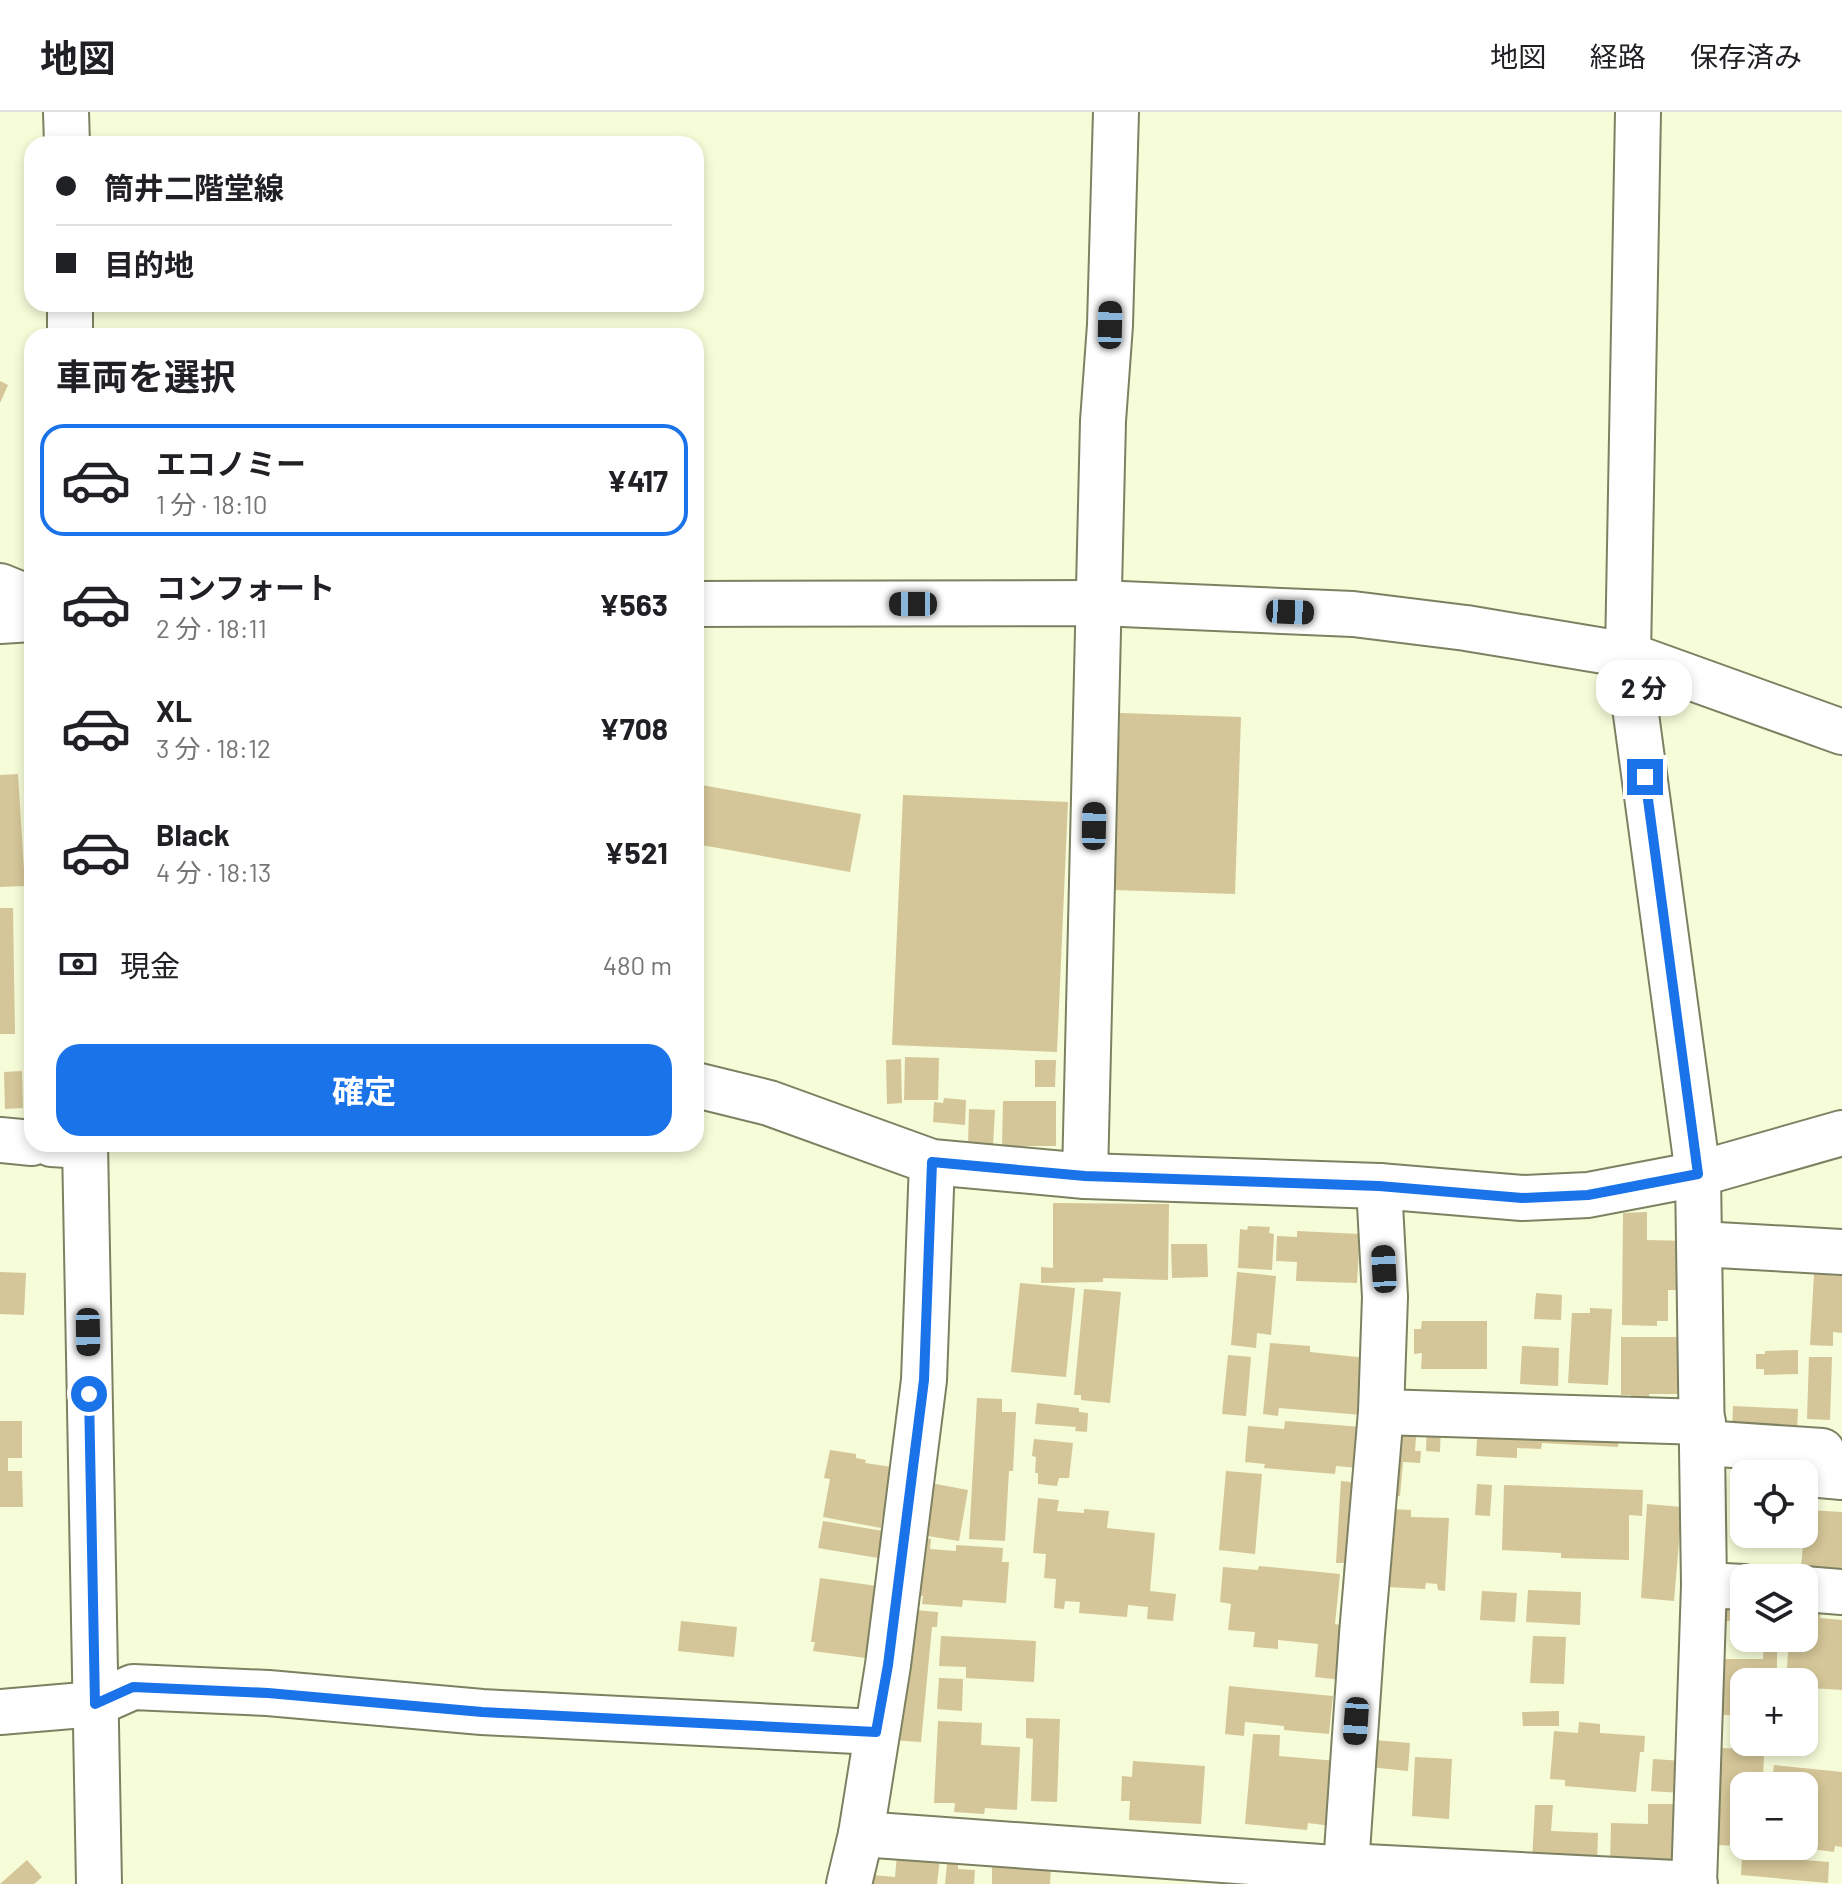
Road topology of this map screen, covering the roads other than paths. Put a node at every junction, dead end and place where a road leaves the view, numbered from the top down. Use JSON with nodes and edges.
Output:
{"nodes":[{"id":1,"x":66,"y":112,"type":"edge"},
{"id":2,"x":1116,"y":112,"type":"edge"},
{"id":3,"x":1638,"y":112,"type":"edge"},
{"id":4,"x":67,"y":136,"type":"edge"},
{"id":5,"x":0,"y":586,"type":"edge"},
{"id":6,"x":24,"y":596,"type":"edge"},
{"id":7,"x":1099,"y":603,"type":"junction"},
{"id":8,"x":704,"y":604,"type":"edge"},
{"id":9,"x":24,"y":620,"type":"edge"},
{"id":10,"x":0,"y":621,"type":"edge"},
{"id":11,"x":1628,"y":655,"type":"junction"},
{"id":12,"x":1842,"y":732,"type":"edge"},
{"id":13,"x":704,"y":1087,"type":"edge"},
{"id":14,"x":1842,"y":1133,"type":"edge"},
{"id":15,"x":0,"y":1140,"type":"edge"},
{"id":16,"x":24,"y":1142,"type":"edge"},
{"id":17,"x":74,"y":1152,"type":"edge"},
{"id":18,"x":932,"y":1162,"type":"junction"},
{"id":19,"x":1698,"y":1174,"type":"junction"},
{"id":20,"x":1085,"y":1176,"type":"junction"},
{"id":21,"x":1379,"y":1186,"type":"junction"},
{"id":22,"x":1700,"y":1244,"type":"junction"},
{"id":23,"x":1842,"y":1252,"type":"edge"},
{"id":24,"x":1381,"y":1412,"type":"junction"},
{"id":25,"x":1703,"y":1432,"type":"junction"},
{"id":26,"x":1842,"y":1477,"type":"edge"},
{"id":27,"x":1724,"y":1586,"type":"edge"},
{"id":28,"x":1818,"y":1590,"type":"edge"},
{"id":29,"x":1842,"y":1592,"type":"edge"},
{"id":30,"x":95,"y":1704,"type":"junction"},
{"id":31,"x":0,"y":1712,"type":"edge"},
{"id":32,"x":876,"y":1732,"type":"junction"},
{"id":33,"x":861,"y":1834,"type":"junction"},
{"id":34,"x":1340,"y":1873,"type":"edge"},
{"id":35,"x":99,"y":1884,"type":"edge"},
{"id":36,"x":849,"y":1884,"type":"edge"},
{"id":37,"x":1694,"y":1884,"type":"edge"}],
"edges":[{"from":1,"to":4,"type":"street"},
{"from":2,"to":7,"type":"street"},
{"from":3,"to":11,"type":"street"},
{"from":5,"to":6,"type":"street"},
{"from":7,"to":8,"type":"street"},
{"from":7,"to":11,"type":"street"},
{"from":7,"to":20,"type":"street"},
{"from":9,"to":10,"type":"street"},
{"from":11,"to":12,"type":"street"},
{"from":11,"to":19,"type":"street"},
{"from":13,"to":18,"type":"street"},
{"from":14,"to":19,"type":"street"},
{"from":15,"to":16,"type":"street"},
{"from":17,"to":30,"type":"street"},
{"from":18,"to":20,"type":"street"},
{"from":18,"to":32,"type":"street"},
{"from":19,"to":21,"type":"street"},
{"from":19,"to":22,"type":"street"},
{"from":20,"to":21,"type":"street"},
{"from":21,"to":24,"type":"street"},
{"from":22,"to":23,"type":"street"},
{"from":22,"to":25,"type":"street"},
{"from":24,"to":25,"type":"street"},
{"from":24,"to":34,"type":"street"},
{"from":25,"to":26,"type":"street"},
{"from":25,"to":27,"type":"street"},
{"from":27,"to":37,"type":"street"},
{"from":28,"to":29,"type":"street"},
{"from":30,"to":31,"type":"street"},
{"from":30,"to":32,"type":"street"},
{"from":30,"to":35,"type":"street"},
{"from":32,"to":33,"type":"street"},
{"from":33,"to":34,"type":"street"},
{"from":33,"to":36,"type":"street"},
{"from":34,"to":37,"type":"street"}]}
